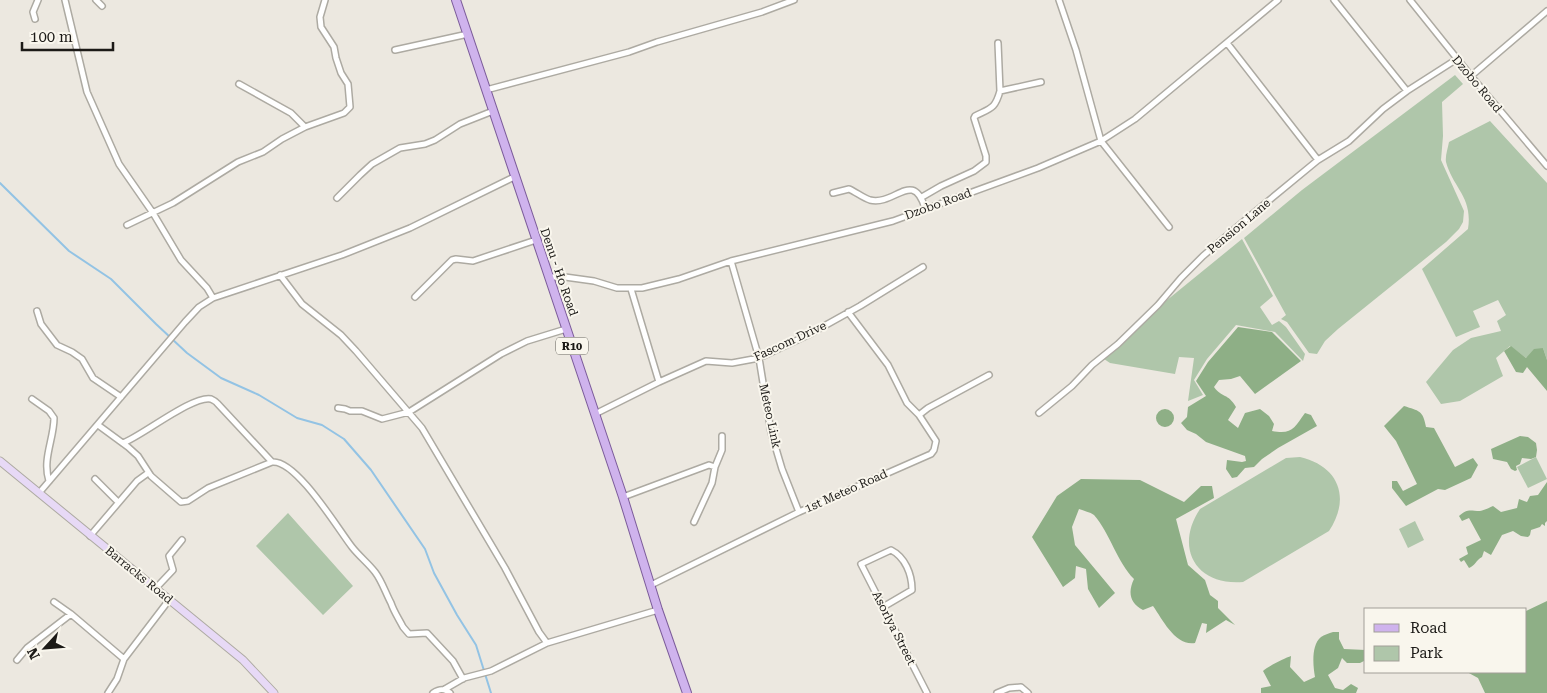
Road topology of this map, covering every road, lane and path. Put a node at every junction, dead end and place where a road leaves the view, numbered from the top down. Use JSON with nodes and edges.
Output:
{"nodes":[{"id":1,"x":38,"y":0,"type":"edge"},
{"id":2,"x":65,"y":0,"type":"edge"},
{"id":3,"x":96,"y":0,"type":"edge"},
{"id":4,"x":325,"y":0,"type":"edge"},
{"id":5,"x":456,"y":0,"type":"edge"},
{"id":6,"x":794,"y":0,"type":"edge"},
{"id":7,"x":1059,"y":0,"type":"edge"},
{"id":8,"x":1278,"y":0,"type":"edge"},
{"id":9,"x":1334,"y":0,"type":"edge"},
{"id":10,"x":1410,"y":0,"type":"edge"},
{"id":11,"x":102,"y":6,"type":"dead end"},
{"id":12,"x":1547,"y":11,"type":"edge"},
{"id":13,"x":35,"y":20,"type":"dead end"},
{"id":14,"x":468,"y":34,"type":"junction"},
{"id":15,"x":998,"y":43,"type":"dead end"},
{"id":16,"x":1227,"y":43,"type":"junction"},
{"id":17,"x":395,"y":50,"type":"dead end"},
{"id":18,"x":1457,"y":59,"type":"junction"},
{"id":19,"x":1470,"y":76,"type":"junction"},
{"id":20,"x":1042,"y":82,"type":"dead end"},
{"id":21,"x":239,"y":84,"type":"dead end"},
{"id":22,"x":486,"y":90,"type":"junction"},
{"id":23,"x":1000,"y":91,"type":"junction"},
{"id":24,"x":1407,"y":91,"type":"junction"},
{"id":25,"x":493,"y":111,"type":"junction"},
{"id":26,"x":305,"y":127,"type":"junction"},
{"id":27,"x":1101,"y":141,"type":"junction"},
{"id":28,"x":1547,"y":155,"type":"edge"},
{"id":29,"x":1318,"y":160,"type":"junction"},
{"id":30,"x":1542,"y":160,"type":"junction"},
{"id":31,"x":1547,"y":166,"type":"edge"},
{"id":32,"x":516,"y":176,"type":"junction"},
{"id":33,"x":833,"y":193,"type":"dead end"},
{"id":34,"x":922,"y":197,"type":"junction"},
{"id":35,"x":337,"y":198,"type":"dead end"},
{"id":36,"x":925,"y":208,"type":"junction"},
{"id":37,"x":153,"y":214,"type":"junction"},
{"id":38,"x":127,"y":225,"type":"dead end"},
{"id":39,"x":1169,"y":227,"type":"dead end"},
{"id":40,"x":536,"y":240,"type":"junction"},
{"id":41,"x":731,"y":261,"type":"junction"},
{"id":42,"x":923,"y":267,"type":"dead end"},
{"id":43,"x":280,"y":275,"type":"junction"},
{"id":44,"x":550,"y":277,"type":"junction"},
{"id":45,"x":631,"y":289,"type":"junction"},
{"id":46,"x":212,"y":298,"type":"junction"},
{"id":47,"x":415,"y":298,"type":"dead end"},
{"id":48,"x":38,"y":311,"type":"dead end"},
{"id":49,"x":848,"y":312,"type":"junction"},
{"id":50,"x":566,"y":329,"type":"junction"},
{"id":51,"x":759,"y":358,"type":"junction"},
{"id":52,"x":989,"y":375,"type":"dead end"},
{"id":53,"x":658,"y":382,"type":"junction"},
{"id":54,"x":121,"y":398,"type":"junction"},
{"id":55,"x":32,"y":399,"type":"dead end"},
{"id":56,"x":338,"y":408,"type":"dead end"},
{"id":57,"x":409,"y":412,"type":"junction"},
{"id":58,"x":1039,"y":413,"type":"dead end"},
{"id":59,"x":595,"y":414,"type":"junction"},
{"id":60,"x":919,"y":415,"type":"junction"},
{"id":61,"x":98,"y":425,"type":"junction"},
{"id":62,"x":722,"y":436,"type":"dead end"},
{"id":63,"x":123,"y":443,"type":"junction"},
{"id":64,"x":0,"y":461,"type":"edge"},
{"id":65,"x":272,"y":462,"type":"junction"},
{"id":66,"x":715,"y":467,"type":"junction"},
{"id":67,"x":148,"y":473,"type":"junction"},
{"id":68,"x":95,"y":479,"type":"dead end"},
{"id":69,"x":49,"y":481,"type":"junction"},
{"id":70,"x":39,"y":493,"type":"junction"},
{"id":71,"x":623,"y":497,"type":"junction"},
{"id":72,"x":118,"y":502,"type":"junction"},
{"id":73,"x":799,"y":512,"type":"junction"},
{"id":74,"x":694,"y":522,"type":"dead end"},
{"id":75,"x":90,"y":536,"type":"junction"},
{"id":76,"x":182,"y":540,"type":"dead end"},
{"id":77,"x":651,"y":585,"type":"junction"},
{"id":78,"x":156,"y":589,"type":"junction"},
{"id":79,"x":169,"y":600,"type":"junction"},
{"id":80,"x":54,"y":602,"type":"dead end"},
{"id":81,"x":883,"y":607,"type":"junction"},
{"id":82,"x":658,"y":610,"type":"junction"},
{"id":83,"x":72,"y":614,"type":"junction"},
{"id":84,"x":547,"y":643,"type":"junction"},
{"id":85,"x":124,"y":659,"type":"junction"},
{"id":86,"x":17,"y":660,"type":"dead end"},
{"id":87,"x":463,"y":679,"type":"junction"},
{"id":88,"x":445,"y":690,"type":"edge"},
{"id":89,"x":108,"y":693,"type":"edge"},
{"id":90,"x":274,"y":693,"type":"edge"},
{"id":91,"x":433,"y":693,"type":"edge"},
{"id":92,"x":687,"y":693,"type":"edge"},
{"id":93,"x":927,"y":693,"type":"edge"},
{"id":94,"x":997,"y":693,"type":"edge"},
{"id":95,"x":1028,"y":693,"type":"edge"}],
"edges":[{"from":1,"to":13,"type":"street"},
{"from":2,"to":37,"type":"street"},
{"from":3,"to":11,"type":"street"},
{"from":4,"to":26,"type":"street"},
{"from":5,"to":14,"type":"main road","name":"Denu - Ho Road","number":"R10"},
{"from":6,"to":22,"type":"street"},
{"from":7,"to":27,"type":"street"},
{"from":8,"to":16,"type":"street","name":"Dzobo Road"},
{"from":9,"to":24,"type":"street"},
{"from":10,"to":18,"type":"street","name":"Dzobo Road"},
{"from":12,"to":19,"type":"street"},
{"from":14,"to":17,"type":"street"},
{"from":14,"to":22,"type":"main road","name":"Denu - Ho Road","number":"R10"},
{"from":15,"to":23,"type":"street"},
{"from":16,"to":27,"type":"street","name":"Dzobo Road"},
{"from":16,"to":29,"type":"street"},
{"from":18,"to":19,"type":"street","name":"Dzobo Road"},
{"from":18,"to":24,"type":"street","name":"Pension Lane"},
{"from":19,"to":30,"type":"street","name":"Dzobo Road"},
{"from":20,"to":23,"type":"street"},
{"from":21,"to":26,"type":"street"},
{"from":22,"to":25,"type":"main road","name":"Denu - Ho Road","number":"R10"},
{"from":23,"to":34,"type":"street"},
{"from":24,"to":29,"type":"street","name":"Pension Lane"},
{"from":25,"to":32,"type":"main road","name":"Denu - Ho Road","number":"R10"},
{"from":25,"to":35,"type":"street"},
{"from":26,"to":37,"type":"street"},
{"from":27,"to":36,"type":"street","name":"Dzobo Road"},
{"from":27,"to":39,"type":"street"},
{"from":28,"to":30,"type":"street"},
{"from":29,"to":58,"type":"street","name":"Pension Lane"},
{"from":30,"to":31,"type":"street","name":"Dzobo Road"},
{"from":32,"to":40,"type":"main road","name":"Denu - Ho Road","number":"R10"},
{"from":32,"to":43,"type":"street"},
{"from":33,"to":34,"type":"street"},
{"from":34,"to":36,"type":"street"},
{"from":36,"to":41,"type":"street","name":"Dzobo Road"},
{"from":37,"to":38,"type":"street"},
{"from":37,"to":46,"type":"street"},
{"from":40,"to":44,"type":"main road","name":"Denu - Ho Road","number":"R10"},
{"from":40,"to":47,"type":"street"},
{"from":41,"to":45,"type":"street","name":"Dzobo Road"},
{"from":41,"to":51,"type":"street","name":"Meteo Link"},
{"from":42,"to":49,"type":"street","name":"Fascom Drive"},
{"from":43,"to":46,"type":"street"},
{"from":43,"to":57,"type":"street"},
{"from":44,"to":45,"type":"street","name":"Dzobo Road"},
{"from":44,"to":50,"type":"main road","name":"Denu - Ho Road","number":"R10"},
{"from":45,"to":53,"type":"street"},
{"from":46,"to":54,"type":"street"},
{"from":48,"to":54,"type":"street"},
{"from":49,"to":51,"type":"street","name":"Fascom Drive"},
{"from":49,"to":60,"type":"street"},
{"from":50,"to":57,"type":"street"},
{"from":50,"to":59,"type":"main road","name":"Denu - Ho Road","number":"R10"},
{"from":51,"to":53,"type":"street","name":"Fascom Drive"},
{"from":51,"to":73,"type":"street","name":"Meteo Link"},
{"from":52,"to":60,"type":"street"},
{"from":53,"to":59,"type":"street","name":"Fascom Drive"},
{"from":54,"to":61,"type":"street"},
{"from":55,"to":69,"type":"street"},
{"from":56,"to":57,"type":"street"},
{"from":57,"to":84,"type":"street"},
{"from":59,"to":71,"type":"main road","name":"Denu - Ho Road","number":"R10"},
{"from":60,"to":73,"type":"street","name":"1st Meteo Road"},
{"from":61,"to":63,"type":"street"},
{"from":61,"to":69,"type":"street"},
{"from":62,"to":66,"type":"street"},
{"from":63,"to":65,"type":"street"},
{"from":63,"to":67,"type":"street"},
{"from":64,"to":70,"type":"street","name":"Barracks Road"},
{"from":65,"to":67,"type":"street"},
{"from":65,"to":87,"type":"street"},
{"from":66,"to":71,"type":"street"},
{"from":66,"to":74,"type":"street"},
{"from":67,"to":72,"type":"street"},
{"from":68,"to":72,"type":"street"},
{"from":69,"to":70,"type":"street"},
{"from":70,"to":75,"type":"street","name":"Barracks Road"},
{"from":71,"to":77,"type":"main road","name":"Denu - Ho Road","number":"R10"},
{"from":72,"to":75,"type":"street"},
{"from":73,"to":77,"type":"street","name":"1st Meteo Road"},
{"from":75,"to":78,"type":"street","name":"Barracks Road"},
{"from":76,"to":78,"type":"street"},
{"from":77,"to":82,"type":"main road","name":"Denu - Ho Road","number":"R10"},
{"from":78,"to":79,"type":"street","name":"Barracks Road"},
{"from":79,"to":85,"type":"street"},
{"from":79,"to":90,"type":"street","name":"Barracks Road"},
{"from":80,"to":83,"type":"street"},
{"from":81,"to":81,"type":"street","name":"Asorlya Street"},
{"from":81,"to":93,"type":"street","name":"Asorlya Street"},
{"from":82,"to":84,"type":"street"},
{"from":82,"to":92,"type":"main road","name":"Denu - Ho Road","number":"R10"},
{"from":83,"to":85,"type":"street"},
{"from":83,"to":86,"type":"street"},
{"from":84,"to":87,"type":"street"},
{"from":85,"to":89,"type":"street"},
{"from":87,"to":88,"type":"street"},
{"from":88,"to":91,"type":"street"},
{"from":94,"to":95,"type":"street"}]}
